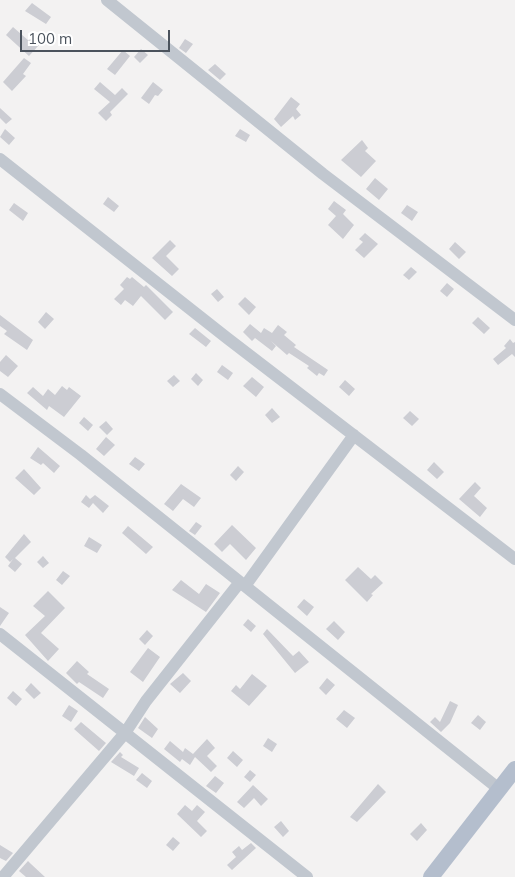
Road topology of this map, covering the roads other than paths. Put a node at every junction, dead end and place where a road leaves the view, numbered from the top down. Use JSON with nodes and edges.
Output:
{"nodes":[{"id":1,"x":107,"y":0,"type":"edge"},
{"id":2,"x":0,"y":158,"type":"edge"},
{"id":3,"x":515,"y":320,"type":"edge"},
{"id":4,"x":0,"y":394,"type":"edge"},
{"id":5,"x":354,"y":435,"type":"junction"},
{"id":6,"x":515,"y":559,"type":"edge"},
{"id":7,"x":242,"y":584,"type":"junction"},
{"id":8,"x":0,"y":634,"type":"edge"},
{"id":9,"x":125,"y":733,"type":"junction"},
{"id":10,"x":515,"y":769,"type":"edge"},
{"id":11,"x":499,"y":789,"type":"junction"},
{"id":12,"x":0,"y":874,"type":"edge"},
{"id":13,"x":3,"y":877,"type":"edge"},
{"id":14,"x":307,"y":877,"type":"edge"},
{"id":15,"x":431,"y":877,"type":"edge"}],
"edges":[{"from":1,"to":3,"type":"street"},
{"from":2,"to":5,"type":"street"},
{"from":4,"to":7,"type":"street"},
{"from":5,"to":6,"type":"street"},
{"from":5,"to":7,"type":"street"},
{"from":7,"to":9,"type":"street"},
{"from":7,"to":11,"type":"street"},
{"from":8,"to":9,"type":"street"},
{"from":9,"to":13,"type":"street"},
{"from":9,"to":14,"type":"street"},
{"from":10,"to":11,"type":"main road"},
{"from":11,"to":15,"type":"main road"},
{"from":12,"to":13,"type":"street"}]}
